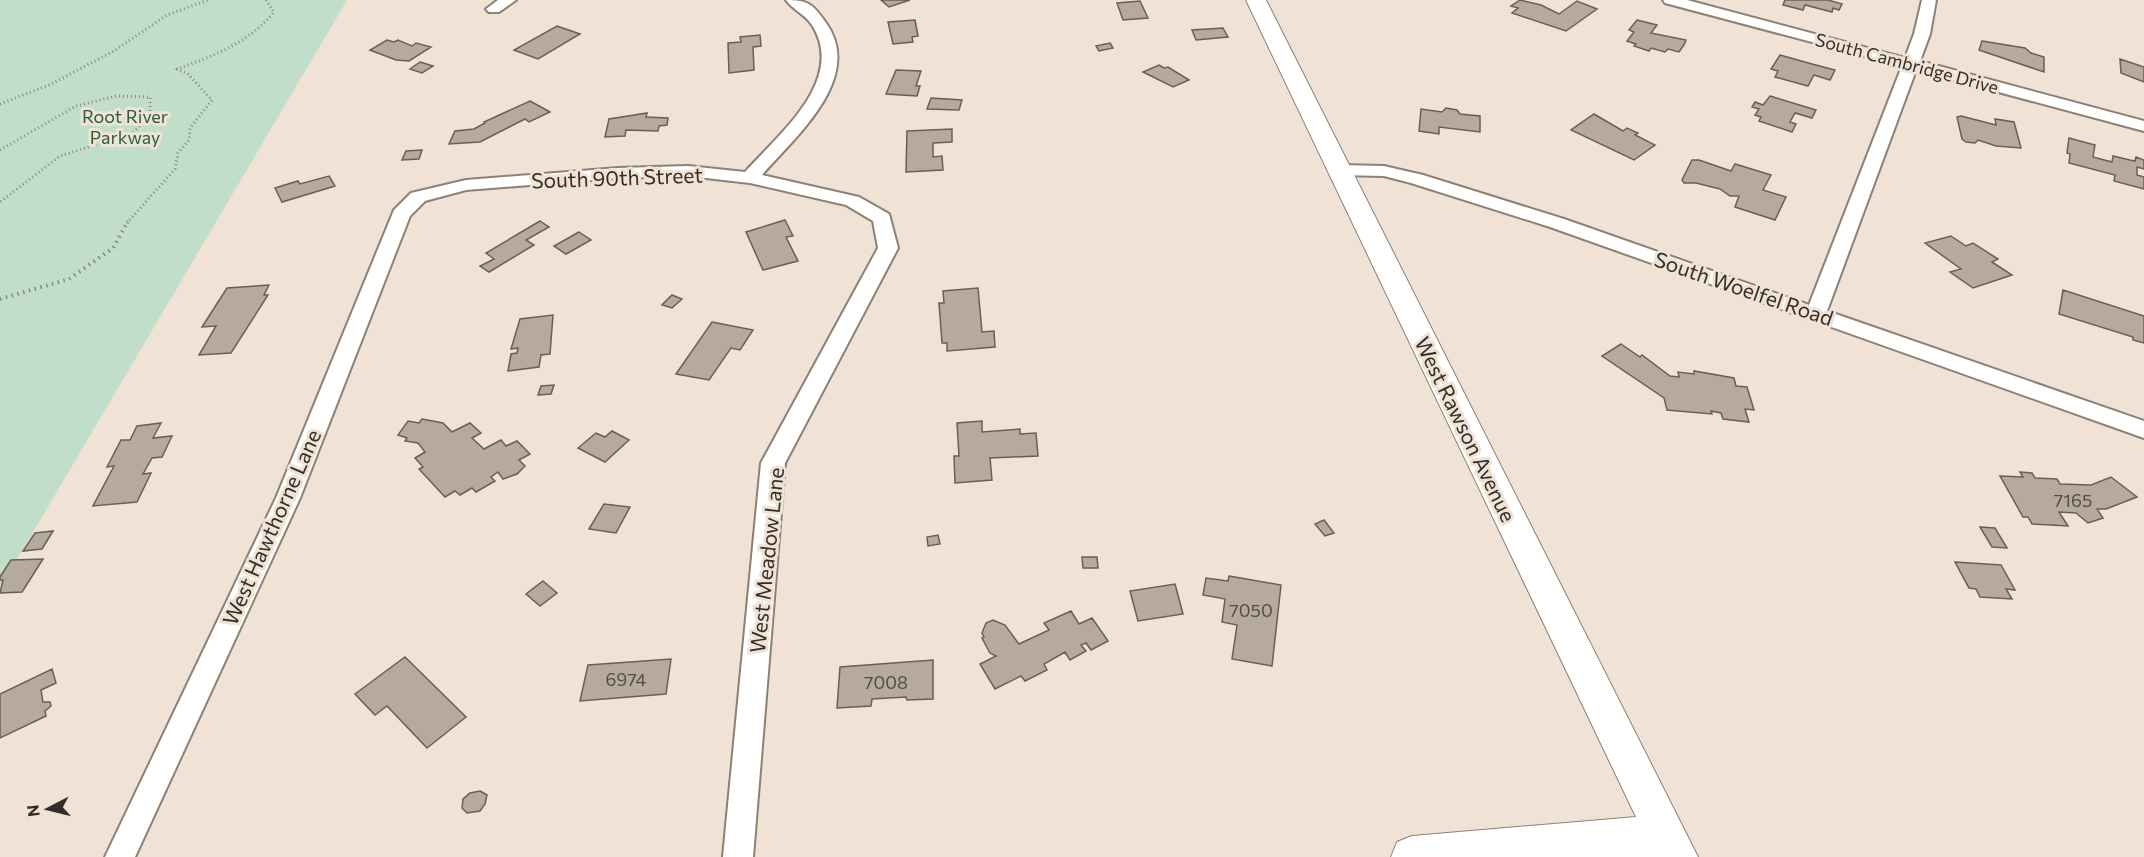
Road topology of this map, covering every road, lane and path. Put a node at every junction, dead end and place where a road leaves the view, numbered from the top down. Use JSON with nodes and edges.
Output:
{"nodes":[{"id":1,"x":208,"y":0,"type":"edge"},
{"id":2,"x":266,"y":0,"type":"edge"},
{"id":3,"x":509,"y":0,"type":"edge"},
{"id":4,"x":793,"y":0,"type":"edge"},
{"id":5,"x":1256,"y":0,"type":"edge"},
{"id":6,"x":1670,"y":0,"type":"edge"},
{"id":7,"x":1929,"y":0,"type":"edge"},
{"id":8,"x":494,"y":9,"type":"dead end"},
{"id":9,"x":1911,"y":63,"type":"junction"},
{"id":10,"x":0,"y":104,"type":"edge"},
{"id":11,"x":2144,"y":126,"type":"edge"},
{"id":12,"x":0,"y":150,"type":"edge"},
{"id":13,"x":1338,"y":170,"type":"junction"},
{"id":14,"x":750,"y":178,"type":"junction"},
{"id":15,"x":418,"y":196,"type":"joint"},
{"id":16,"x":0,"y":202,"type":"edge"},
{"id":17,"x":882,"y":219,"type":"joint"},
{"id":18,"x":0,"y":299,"type":"edge"},
{"id":19,"x":1816,"y":314,"type":"junction"},
{"id":20,"x":2144,"y":430,"type":"edge"},
{"id":21,"x":1671,"y":845,"type":"edge"},
{"id":22,"x":120,"y":857,"type":"edge"},
{"id":23,"x":738,"y":857,"type":"edge"},
{"id":24,"x":1412,"y":857,"type":"edge"}],
"edges":[{"from":1,"to":10,"type":"path"},
{"from":2,"to":18,"type":"path"},
{"from":3,"to":8,"type":"street"},
{"from":4,"to":14,"type":"street"},
{"from":5,"to":13,"type":"main road","name":"West Rawson Avenue"},
{"from":6,"to":9,"type":"street","name":"South Cambridge Drive"},
{"from":7,"to":9,"type":"street"},
{"from":9,"to":11,"type":"street","name":"South Cambridge Drive"},
{"from":9,"to":19,"type":"street"},
{"from":12,"to":16,"type":"path"},
{"from":13,"to":19,"type":"street","name":"South Woelfel Road"},
{"from":13,"to":21,"type":"main road","name":"West Rawson Avenue"},
{"from":14,"to":15,"type":"street","name":"South 90th Street"},
{"from":14,"to":17,"type":"street","name":"South 90th Street"},
{"from":15,"to":22,"type":"street","name":"West Hawthorne Lane"},
{"from":17,"to":23,"type":"street","name":"West Meadow Lane"},
{"from":19,"to":20,"type":"street","name":"South Woelfel Road"},
{"from":21,"to":24,"type":"main road"}]}
